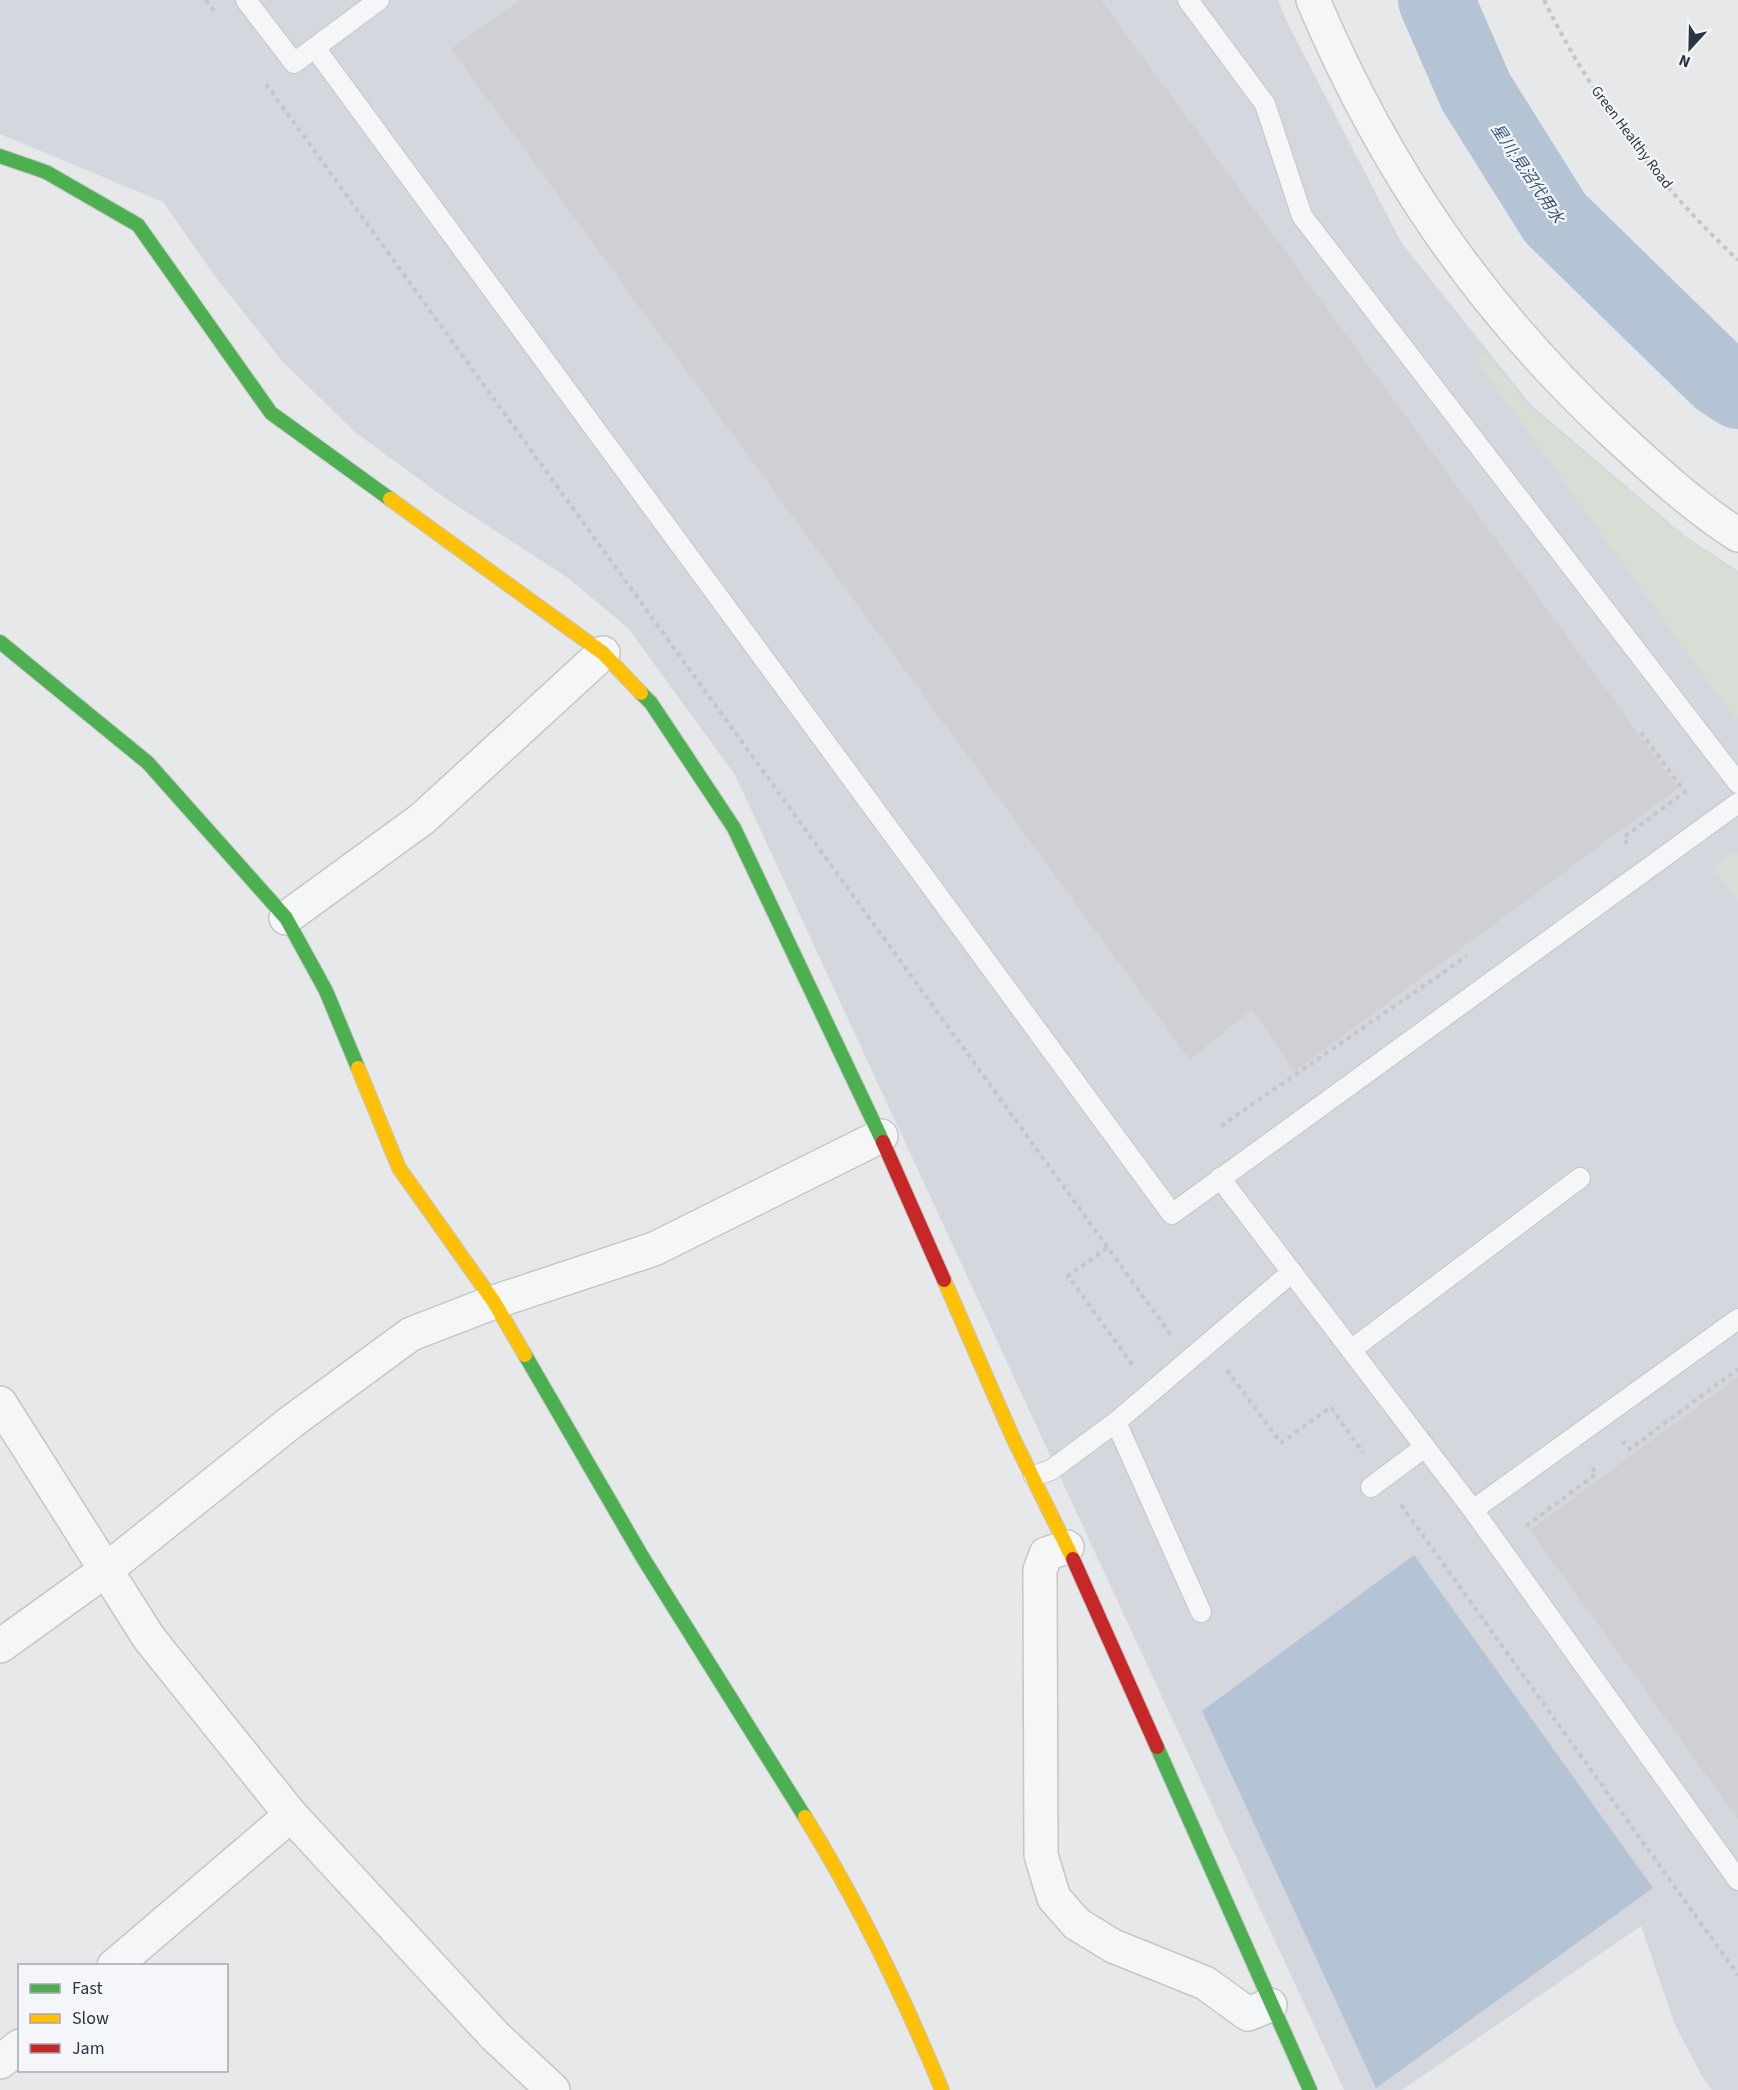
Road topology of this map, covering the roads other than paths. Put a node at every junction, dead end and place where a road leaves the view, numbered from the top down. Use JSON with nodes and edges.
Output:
{"nodes":[{"id":1,"x":246,"y":0,"type":"edge"},
{"id":2,"x":379,"y":0,"type":"edge"},
{"id":3,"x":1188,"y":0,"type":"edge"},
{"id":4,"x":1313,"y":0,"type":"edge"},
{"id":5,"x":315,"y":48,"type":"junction"},
{"id":6,"x":0,"y":156,"type":"edge"},
{"id":7,"x":1738,"y":535,"type":"edge"},
{"id":8,"x":0,"y":642,"type":"edge"},
{"id":9,"x":603,"y":653,"type":"junction"},
{"id":10,"x":1738,"y":783,"type":"edge"},
{"id":11,"x":1738,"y":802,"type":"edge"},
{"id":12,"x":286,"y":918,"type":"junction"},
{"id":13,"x":881,"y":1136,"type":"junction"},
{"id":14,"x":1220,"y":1178,"type":"junction"},
{"id":15,"x":1580,"y":1178,"type":"dead end"},
{"id":16,"x":1292,"y":1272,"type":"junction"},
{"id":17,"x":494,"y":1302,"type":"junction"},
{"id":18,"x":1738,"y":1318,"type":"edge"},
{"id":19,"x":1351,"y":1350,"type":"junction"},
{"id":20,"x":0,"y":1403,"type":"edge"},
{"id":21,"x":1116,"y":1422,"type":"junction"},
{"id":22,"x":1425,"y":1447,"type":"junction"},
{"id":23,"x":1034,"y":1476,"type":"junction"},
{"id":24,"x":1376,"y":1483,"type":"road end"},
{"id":25,"x":1473,"y":1510,"type":"junction"},
{"id":26,"x":1068,"y":1547,"type":"junction"},
{"id":27,"x":105,"y":1570,"type":"junction"},
{"id":28,"x":1201,"y":1612,"type":"dead end"},
{"id":29,"x":0,"y":1646,"type":"edge"},
{"id":30,"x":291,"y":1815,"type":"junction"},
{"id":31,"x":1738,"y":1880,"type":"edge"},
{"id":32,"x":115,"y":1964,"type":"edge"},
{"id":33,"x":1270,"y":2005,"type":"junction"},
{"id":34,"x":18,"y":2048,"type":"edge"},
{"id":35,"x":0,"y":2062,"type":"edge"},
{"id":36,"x":553,"y":2090,"type":"edge"},
{"id":37,"x":942,"y":2090,"type":"edge"},
{"id":38,"x":1310,"y":2090,"type":"edge"}],
"edges":[{"from":1,"to":5,"type":"lane"},
{"from":2,"to":5,"type":"lane"},
{"from":3,"to":10,"type":"lane"},
{"from":4,"to":7,"type":"street"},
{"from":5,"to":14,"type":"lane"},
{"from":6,"to":9,"type":"street"},
{"from":8,"to":12,"type":"street"},
{"from":9,"to":12,"type":"street"},
{"from":9,"to":13,"type":"street"},
{"from":11,"to":14,"type":"lane"},
{"from":12,"to":17,"type":"street"},
{"from":13,"to":17,"type":"street"},
{"from":13,"to":23,"type":"street"},
{"from":14,"to":16,"type":"lane"},
{"from":15,"to":19,"type":"lane"},
{"from":16,"to":19,"type":"lane"},
{"from":16,"to":21,"type":"lane"},
{"from":17,"to":27,"type":"street"},
{"from":17,"to":37,"type":"street"},
{"from":18,"to":25,"type":"lane"},
{"from":19,"to":22,"type":"lane"},
{"from":20,"to":27,"type":"street"},
{"from":21,"to":23,"type":"lane"},
{"from":21,"to":28,"type":"lane"},
{"from":22,"to":24,"type":"lane"},
{"from":22,"to":25,"type":"lane"},
{"from":23,"to":26,"type":"street"},
{"from":25,"to":31,"type":"lane"},
{"from":26,"to":33,"type":"street"},
{"from":26,"to":33,"type":"street"},
{"from":27,"to":29,"type":"street"},
{"from":27,"to":30,"type":"street"},
{"from":30,"to":32,"type":"street"},
{"from":30,"to":36,"type":"street"},
{"from":33,"to":38,"type":"street"},
{"from":34,"to":35,"type":"street"}]}
